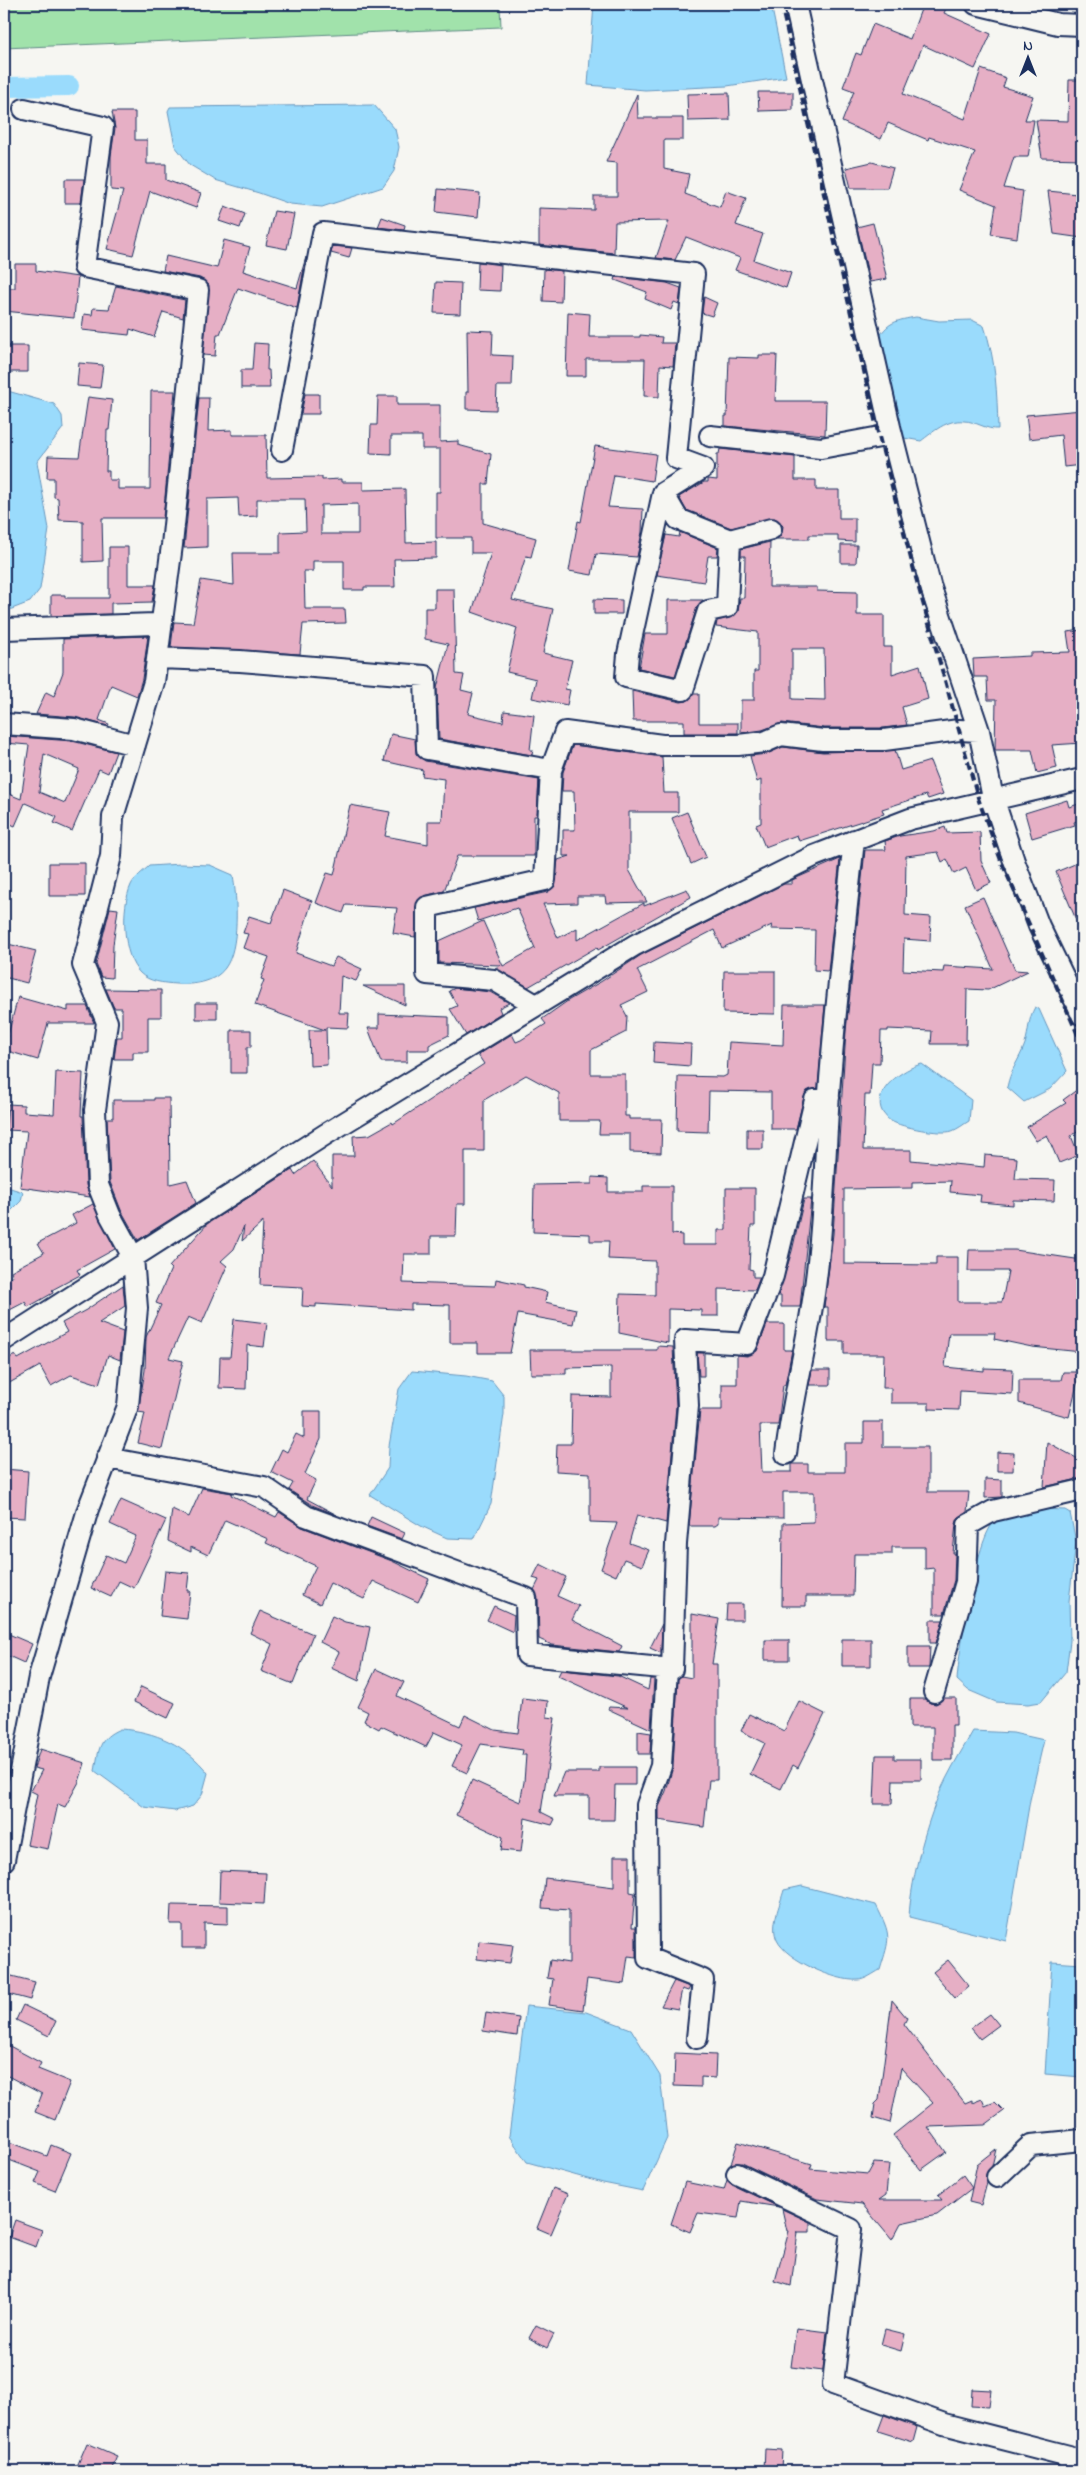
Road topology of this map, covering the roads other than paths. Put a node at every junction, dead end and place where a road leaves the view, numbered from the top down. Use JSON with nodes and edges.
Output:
{"nodes":[{"id":1,"x":795,"y":4,"type":"edge"},
{"id":2,"x":976,"y":4,"type":"edge"},
{"id":3,"x":1082,"y":25,"type":"edge"},
{"id":4,"x":24,"y":109,"type":"dead end"},
{"id":5,"x":710,"y":436,"type":"dead end"},
{"id":6,"x":880,"y":437,"type":"dead end"},
{"id":7,"x":282,"y":450,"type":"dead end"},
{"id":8,"x":663,"y":493,"type":"junction"},
{"id":9,"x":772,"y":528,"type":"dead end"},
{"id":10,"x":730,"y":540,"type":"junction"},
{"id":11,"x":155,"y":624,"type":"dead end"},
{"id":12,"x":4,"y":629,"type":"edge"},
{"id":13,"x":158,"y":658,"type":"junction"},
{"id":14,"x":4,"y":724,"type":"edge"},
{"id":15,"x":979,"y":731,"type":"junction"},
{"id":16,"x":135,"y":745,"type":"junction"},
{"id":17,"x":551,"y":770,"type":"junction"},
{"id":18,"x":1082,"y":779,"type":"edge"},
{"id":19,"x":994,"y":798,"type":"junction"},
{"id":20,"x":854,"y":840,"type":"junction"},
{"id":21,"x":536,"y":1005,"type":"junction"},
{"id":22,"x":1082,"y":1015,"type":"edge"},
{"id":23,"x":829,"y":1098,"type":"junction"},
{"id":24,"x":134,"y":1257,"type":"junction"},
{"id":25,"x":4,"y":1340,"type":"edge"},
{"id":26,"x":786,"y":1454,"type":"dead end"},
{"id":27,"x":107,"y":1458,"type":"junction"},
{"id":28,"x":1082,"y":1490,"type":"edge"},
{"id":29,"x":667,"y":1669,"type":"junction"},
{"id":30,"x":934,"y":1692,"type":"dead end"},
{"id":31,"x":4,"y":1860,"type":"edge"},
{"id":32,"x":697,"y":2038,"type":"dead end"},
{"id":33,"x":1082,"y":2140,"type":"edge"},
{"id":34,"x":737,"y":2174,"type":"dead end"},
{"id":35,"x":997,"y":2177,"type":"dead end"},
{"id":36,"x":1070,"y":2471,"type":"edge"}],
"edges":[{"from":1,"to":15,"type":"street"},
{"from":2,"to":3,"type":"street"},
{"from":4,"to":13,"type":"street"},
{"from":5,"to":6,"type":"street"},
{"from":7,"to":8,"type":"street"},
{"from":8,"to":10,"type":"street"},
{"from":8,"to":10,"type":"street"},
{"from":9,"to":10,"type":"street"},
{"from":11,"to":12,"type":"street"},
{"from":13,"to":16,"type":"street"},
{"from":13,"to":17,"type":"street"},
{"from":14,"to":16,"type":"street"},
{"from":15,"to":17,"type":"street"},
{"from":15,"to":19,"type":"street"},
{"from":16,"to":24,"type":"street"},
{"from":17,"to":21,"type":"street"},
{"from":18,"to":19,"type":"street"},
{"from":19,"to":20,"type":"street"},
{"from":19,"to":22,"type":"street"},
{"from":20,"to":21,"type":"street"},
{"from":20,"to":23,"type":"street"},
{"from":21,"to":24,"type":"street"},
{"from":23,"to":26,"type":"street"},
{"from":23,"to":29,"type":"street"},
{"from":24,"to":25,"type":"street"},
{"from":24,"to":27,"type":"street"},
{"from":27,"to":29,"type":"street"},
{"from":27,"to":31,"type":"street"},
{"from":28,"to":30,"type":"street"},
{"from":29,"to":32,"type":"street"},
{"from":33,"to":35,"type":"street"},
{"from":34,"to":36,"type":"street"}]}
